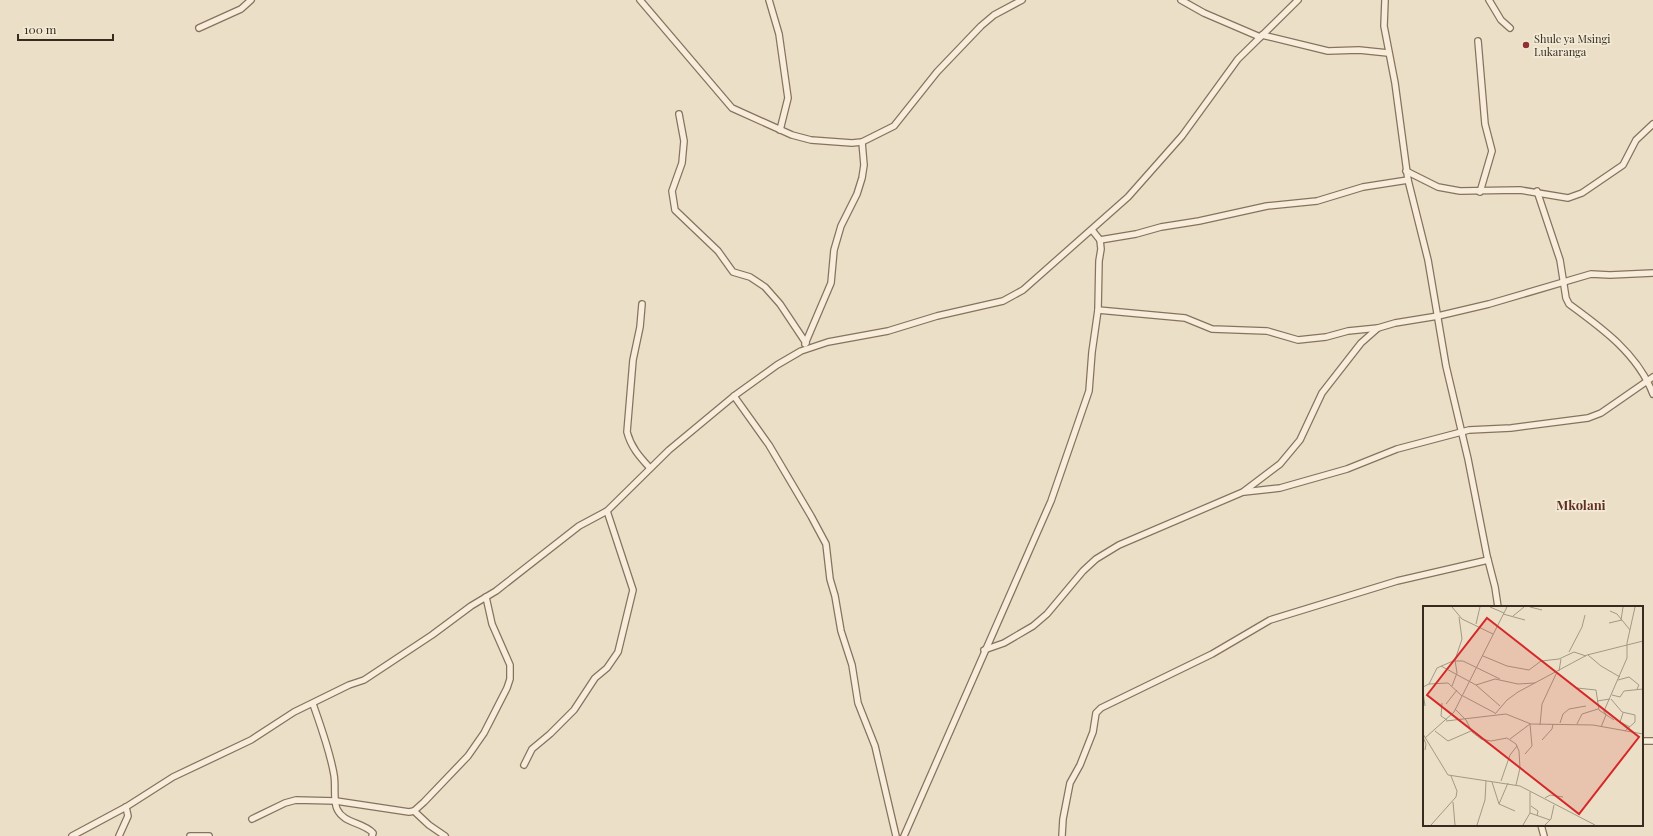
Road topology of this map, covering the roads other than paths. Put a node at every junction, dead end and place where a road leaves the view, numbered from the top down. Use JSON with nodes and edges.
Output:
{"nodes":[{"id":1,"x":251,"y":0,"type":"edge"},
{"id":2,"x":640,"y":0,"type":"edge"},
{"id":3,"x":769,"y":0,"type":"edge"},
{"id":4,"x":1022,"y":0,"type":"edge"},
{"id":5,"x":1181,"y":0,"type":"edge"},
{"id":6,"x":1298,"y":0,"type":"edge"},
{"id":7,"x":1385,"y":0,"type":"edge"},
{"id":8,"x":1489,"y":0,"type":"edge"},
{"id":9,"x":199,"y":28,"type":"dead end"},
{"id":10,"x":1510,"y":28,"type":"dead end"},
{"id":11,"x":1261,"y":36,"type":"junction"},
{"id":12,"x":1478,"y":41,"type":"dead end"},
{"id":13,"x":1388,"y":53,"type":"junction"},
{"id":14,"x":679,"y":114,"type":"dead end"},
{"id":15,"x":1653,"y":124,"type":"edge"},
{"id":16,"x":780,"y":130,"type":"junction"},
{"id":17,"x":862,"y":142,"type":"junction"},
{"id":18,"x":1406,"y":172,"type":"junction"},
{"id":19,"x":1408,"y":180,"type":"junction"},
{"id":20,"x":1537,"y":191,"type":"junction"},
{"id":21,"x":1480,"y":192,"type":"junction"},
{"id":22,"x":1092,"y":230,"type":"junction"},
{"id":23,"x":1100,"y":240,"type":"junction"},
{"id":24,"x":1653,"y":273,"type":"edge"},
{"id":25,"x":1564,"y":282,"type":"junction"},
{"id":26,"x":642,"y":304,"type":"dead end"},
{"id":27,"x":1098,"y":310,"type":"junction"},
{"id":28,"x":1438,"y":316,"type":"junction"},
{"id":29,"x":1378,"y":328,"type":"junction"},
{"id":30,"x":806,"y":343,"type":"junction"},
{"id":31,"x":801,"y":351,"type":"junction"},
{"id":32,"x":1651,"y":379,"type":"edge"},
{"id":33,"x":1653,"y":394,"type":"edge"},
{"id":34,"x":734,"y":396,"type":"junction"},
{"id":35,"x":1462,"y":432,"type":"junction"},
{"id":36,"x":650,"y":467,"type":"junction"},
{"id":37,"x":1243,"y":492,"type":"junction"},
{"id":38,"x":607,"y":511,"type":"junction"},
{"id":39,"x":1488,"y":560,"type":"junction"},
{"id":40,"x":486,"y":597,"type":"junction"},
{"id":41,"x":1498,"y":606,"type":"edge"},
{"id":42,"x":984,"y":650,"type":"junction"},
{"id":43,"x":313,"y":704,"type":"junction"},
{"id":44,"x":524,"y":765,"type":"dead end"},
{"id":45,"x":336,"y":801,"type":"junction"},
{"id":46,"x":126,"y":807,"type":"junction"},
{"id":47,"x":414,"y":811,"type":"junction"},
{"id":48,"x":252,"y":819,"type":"dead end"},
{"id":49,"x":1541,"y":826,"type":"edge"},
{"id":50,"x":72,"y":836,"type":"edge"},
{"id":51,"x":118,"y":836,"type":"edge"},
{"id":52,"x":190,"y":836,"type":"edge"},
{"id":53,"x":209,"y":836,"type":"edge"},
{"id":54,"x":372,"y":836,"type":"edge"},
{"id":55,"x":445,"y":836,"type":"edge"},
{"id":56,"x":896,"y":836,"type":"edge"},
{"id":57,"x":904,"y":836,"type":"edge"},
{"id":58,"x":1062,"y":836,"type":"edge"},
{"id":59,"x":1544,"y":836,"type":"edge"}],
"edges":[{"from":1,"to":9,"type":"street"},
{"from":2,"to":16,"type":"street"},
{"from":3,"to":16,"type":"street"},
{"from":4,"to":17,"type":"street"},
{"from":5,"to":11,"type":"street"},
{"from":6,"to":11,"type":"street"},
{"from":7,"to":13,"type":"street"},
{"from":8,"to":10,"type":"street"},
{"from":11,"to":13,"type":"street"},
{"from":11,"to":22,"type":"street"},
{"from":12,"to":21,"type":"street"},
{"from":13,"to":18,"type":"street"},
{"from":14,"to":30,"type":"street"},
{"from":15,"to":20,"type":"street"},
{"from":16,"to":17,"type":"street"},
{"from":17,"to":30,"type":"street"},
{"from":18,"to":19,"type":"street"},
{"from":18,"to":21,"type":"street"},
{"from":19,"to":23,"type":"street"},
{"from":19,"to":28,"type":"street"},
{"from":20,"to":21,"type":"street"},
{"from":20,"to":25,"type":"street"},
{"from":22,"to":23,"type":"street"},
{"from":22,"to":31,"type":"street"},
{"from":23,"to":27,"type":"street"},
{"from":24,"to":25,"type":"street"},
{"from":25,"to":28,"type":"street"},
{"from":25,"to":32,"type":"street"},
{"from":26,"to":36,"type":"street"},
{"from":27,"to":29,"type":"street"},
{"from":27,"to":42,"type":"street"},
{"from":28,"to":29,"type":"street"},
{"from":28,"to":35,"type":"street"},
{"from":29,"to":37,"type":"street"},
{"from":30,"to":31,"type":"street"},
{"from":31,"to":34,"type":"street"},
{"from":32,"to":33,"type":"street"},
{"from":32,"to":35,"type":"street"},
{"from":34,"to":36,"type":"street"},
{"from":34,"to":56,"type":"street"},
{"from":35,"to":37,"type":"street"},
{"from":35,"to":39,"type":"street"},
{"from":36,"to":38,"type":"street"},
{"from":37,"to":42,"type":"street"},
{"from":38,"to":40,"type":"street"},
{"from":38,"to":44,"type":"street"},
{"from":39,"to":41,"type":"street"},
{"from":39,"to":58,"type":"street"},
{"from":40,"to":43,"type":"street"},
{"from":40,"to":47,"type":"street"},
{"from":42,"to":57,"type":"street"},
{"from":43,"to":45,"type":"street"},
{"from":43,"to":46,"type":"street"},
{"from":45,"to":47,"type":"street"},
{"from":45,"to":48,"type":"street"},
{"from":45,"to":54,"type":"street"},
{"from":46,"to":50,"type":"street"},
{"from":46,"to":51,"type":"street"},
{"from":47,"to":55,"type":"street"},
{"from":49,"to":59,"type":"street"},
{"from":52,"to":53,"type":"street"}]}
